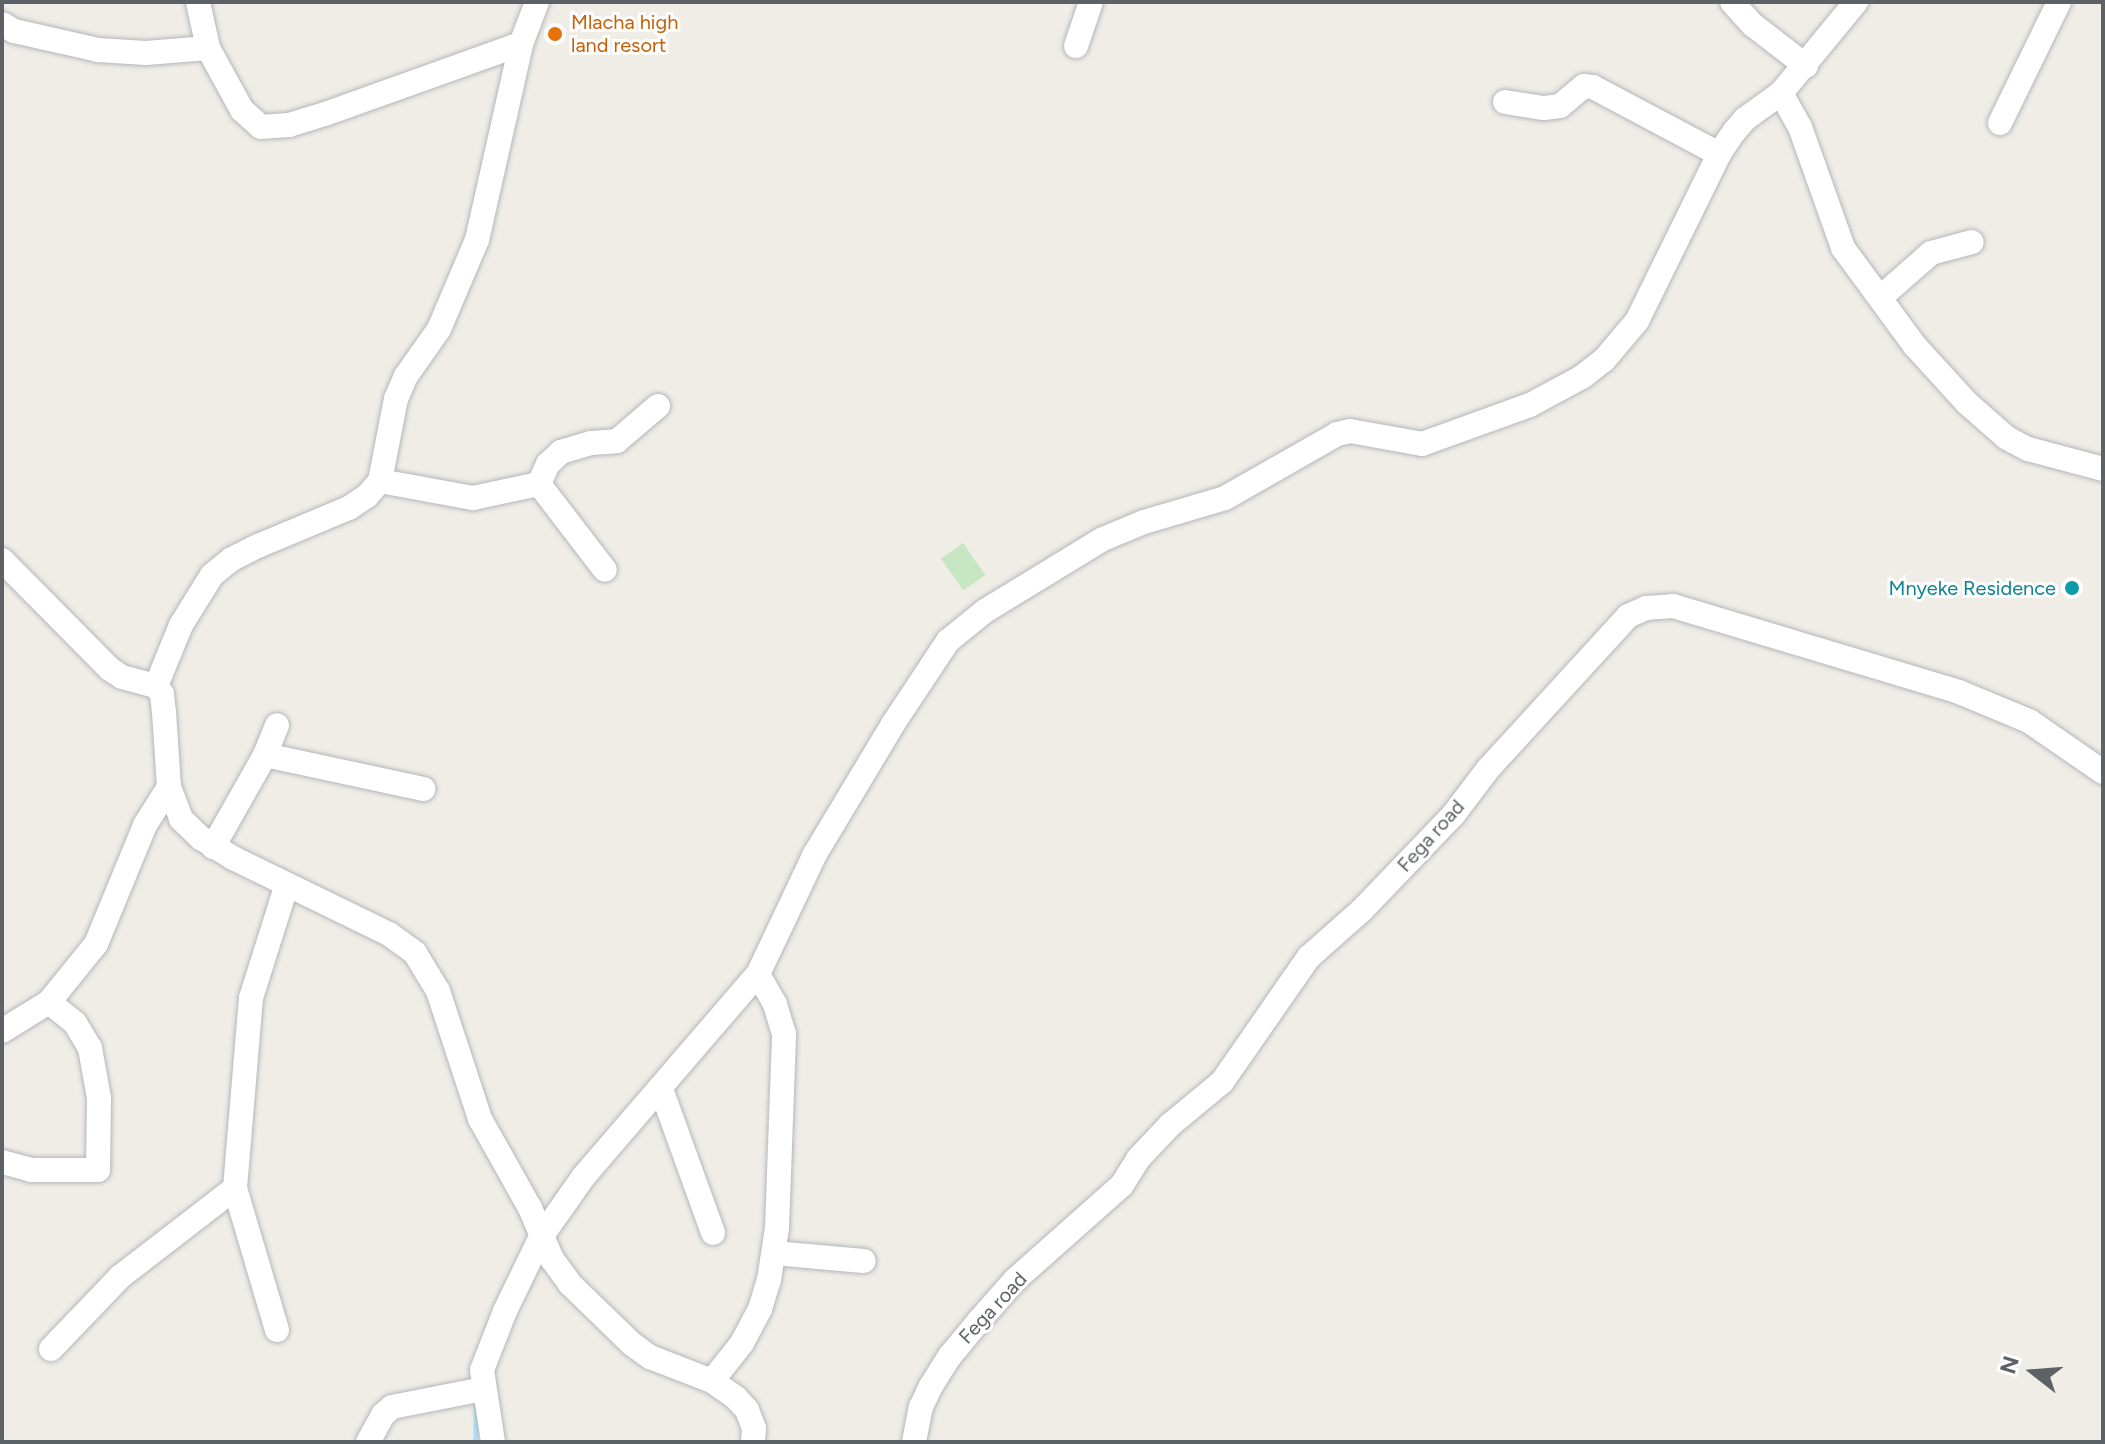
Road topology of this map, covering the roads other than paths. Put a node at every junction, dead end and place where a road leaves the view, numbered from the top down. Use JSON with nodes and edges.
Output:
{"nodes":[{"id":1,"x":198,"y":2,"type":"edge"},
{"id":2,"x":537,"y":2,"type":"edge"},
{"id":3,"x":1091,"y":2,"type":"edge"},
{"id":4,"x":1732,"y":2,"type":"edge"},
{"id":5,"x":1856,"y":2,"type":"edge"},
{"id":6,"x":2059,"y":2,"type":"edge"},
{"id":7,"x":2,"y":24,"type":"edge"},
{"id":8,"x":521,"y":44,"type":"junction"},
{"id":9,"x":1076,"y":46,"type":"dead end"},
{"id":10,"x":208,"y":48,"type":"junction"},
{"id":11,"x":1806,"y":66,"type":"junction"},
{"id":12,"x":1781,"y":93,"type":"junction"},
{"id":13,"x":1505,"y":102,"type":"dead end"},
{"id":14,"x":2000,"y":123,"type":"dead end"},
{"id":15,"x":1719,"y":154,"type":"junction"},
{"id":16,"x":1972,"y":242,"type":"dead end"},
{"id":17,"x":1881,"y":297,"type":"junction"},
{"id":18,"x":658,"y":406,"type":"dead end"},
{"id":19,"x":2103,"y":469,"type":"edge"},
{"id":20,"x":380,"y":481,"type":"junction"},
{"id":21,"x":539,"y":484,"type":"junction"},
{"id":22,"x":2,"y":560,"type":"edge"},
{"id":23,"x":605,"y":570,"type":"dead end"},
{"id":24,"x":156,"y":686,"type":"junction"},
{"id":25,"x":277,"y":725,"type":"dead end"},
{"id":26,"x":265,"y":755,"type":"junction"},
{"id":27,"x":2103,"y":772,"type":"edge"},
{"id":28,"x":169,"y":787,"type":"junction"},
{"id":29,"x":423,"y":789,"type":"dead end"},
{"id":30,"x":213,"y":847,"type":"junction"},
{"id":31,"x":286,"y":887,"type":"junction"},
{"id":32,"x":758,"y":974,"type":"junction"},
{"id":33,"x":49,"y":1002,"type":"junction"},
{"id":34,"x":2,"y":1031,"type":"edge"},
{"id":35,"x":661,"y":1089,"type":"junction"},
{"id":36,"x":2,"y":1162,"type":"edge"},
{"id":37,"x":235,"y":1188,"type":"junction"},
{"id":38,"x":713,"y":1233,"type":"dead end"},
{"id":39,"x":541,"y":1237,"type":"junction"},
{"id":40,"x":774,"y":1253,"type":"junction"},
{"id":41,"x":864,"y":1261,"type":"dead end"},
{"id":42,"x":277,"y":1330,"type":"dead end"},
{"id":43,"x":51,"y":1349,"type":"dead end"},
{"id":44,"x":712,"y":1381,"type":"junction"},
{"id":45,"x":483,"y":1389,"type":"junction"},
{"id":46,"x":368,"y":1442,"type":"edge"},
{"id":47,"x":493,"y":1442,"type":"edge"},
{"id":48,"x":753,"y":1442,"type":"edge"},
{"id":49,"x":914,"y":1442,"type":"edge"}],
"edges":[{"from":1,"to":10,"type":"street"},
{"from":2,"to":8,"type":"street"},
{"from":3,"to":9,"type":"street"},
{"from":4,"to":11,"type":"street"},
{"from":5,"to":11,"type":"street"},
{"from":6,"to":14,"type":"street"},
{"from":7,"to":10,"type":"street"},
{"from":8,"to":10,"type":"street"},
{"from":8,"to":20,"type":"street"},
{"from":11,"to":12,"type":"street"},
{"from":12,"to":15,"type":"street"},
{"from":12,"to":17,"type":"street"},
{"from":13,"to":15,"type":"street"},
{"from":15,"to":32,"type":"street"},
{"from":16,"to":17,"type":"street"},
{"from":17,"to":19,"type":"street"},
{"from":18,"to":21,"type":"street"},
{"from":20,"to":21,"type":"street"},
{"from":20,"to":24,"type":"street"},
{"from":21,"to":23,"type":"street"},
{"from":22,"to":24,"type":"street"},
{"from":24,"to":28,"type":"street"},
{"from":25,"to":26,"type":"street"},
{"from":26,"to":29,"type":"street"},
{"from":26,"to":30,"type":"street"},
{"from":27,"to":49,"type":"street","name":"Fega road"},
{"from":28,"to":30,"type":"street"},
{"from":28,"to":33,"type":"street"},
{"from":30,"to":31,"type":"street"},
{"from":31,"to":37,"type":"street"},
{"from":31,"to":39,"type":"street"},
{"from":32,"to":35,"type":"street"},
{"from":32,"to":40,"type":"street"},
{"from":33,"to":34,"type":"street"},
{"from":33,"to":36,"type":"street"},
{"from":35,"to":38,"type":"street"},
{"from":35,"to":39,"type":"street"},
{"from":37,"to":42,"type":"street"},
{"from":37,"to":43,"type":"street"},
{"from":39,"to":44,"type":"street"},
{"from":39,"to":45,"type":"street"},
{"from":40,"to":41,"type":"street"},
{"from":40,"to":44,"type":"street"},
{"from":44,"to":48,"type":"street"},
{"from":45,"to":46,"type":"street"},
{"from":45,"to":47,"type":"street"}]}
